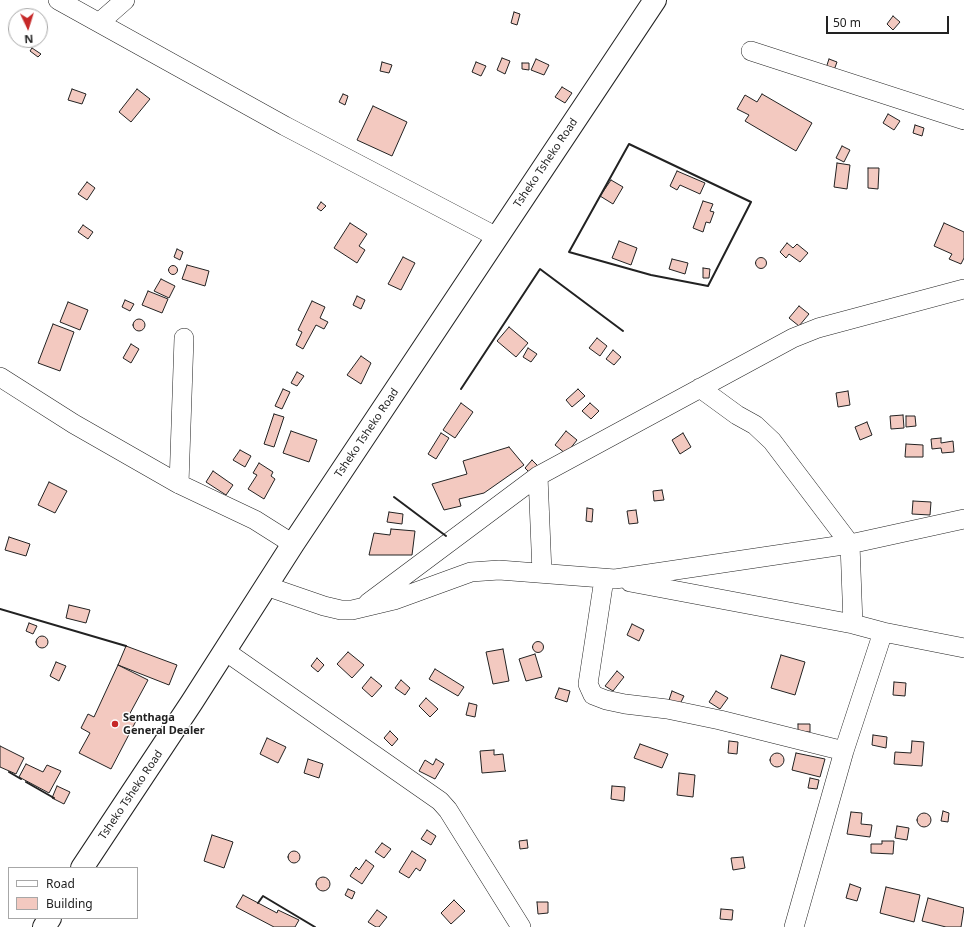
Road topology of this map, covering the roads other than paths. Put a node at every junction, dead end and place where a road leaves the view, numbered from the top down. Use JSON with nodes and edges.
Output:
{"nodes":[{"id":1,"x":58,"y":0,"type":"edge"},
{"id":2,"x":125,"y":0,"type":"edge"},
{"id":3,"x":655,"y":0,"type":"edge"},
{"id":4,"x":100,"y":22,"type":"junction"},
{"id":5,"x":752,"y":51,"type":"dead end"},
{"id":6,"x":964,"y":120,"type":"edge"},
{"id":7,"x":497,"y":237,"type":"junction"},
{"id":8,"x":964,"y":289,"type":"edge"},
{"id":9,"x":184,"y":338,"type":"dead end"},
{"id":10,"x":0,"y":377,"type":"edge"},
{"id":11,"x":700,"y":388,"type":"junction"},
{"id":12,"x":538,"y":476,"type":"junction"},
{"id":13,"x":179,"y":484,"type":"junction"},
{"id":14,"x":964,"y":519,"type":"edge"},
{"id":15,"x":293,"y":544,"type":"junction"},
{"id":16,"x":850,"y":544,"type":"junction"},
{"id":17,"x":542,"y":573,"type":"junction"},
{"id":18,"x":610,"y":579,"type":"junction"},
{"id":19,"x":266,"y":586,"type":"junction"},
{"id":20,"x":362,"y":608,"type":"junction"},
{"id":21,"x":853,"y":624,"type":"junction"},
{"id":22,"x":883,"y":632,"type":"junction"},
{"id":23,"x":964,"y":648,"type":"edge"},
{"id":24,"x":225,"y":651,"type":"junction"},
{"id":25,"x":844,"y":752,"type":"junction"},
{"id":26,"x":83,"y":867,"type":"edge"},
{"id":27,"x":521,"y":927,"type":"edge"},
{"id":28,"x":794,"y":927,"type":"edge"}],
"edges":[{"from":1,"to":4,"type":"street"},
{"from":2,"to":4,"type":"street"},
{"from":3,"to":7,"type":"highway","name":"Tsheko Tsheko Road"},
{"from":4,"to":7,"type":"street"},
{"from":5,"to":6,"type":"street"},
{"from":7,"to":15,"type":"highway","name":"Tsheko Tsheko Road"},
{"from":8,"to":11,"type":"street"},
{"from":9,"to":13,"type":"street"},
{"from":10,"to":13,"type":"street"},
{"from":11,"to":12,"type":"street"},
{"from":11,"to":16,"type":"street"},
{"from":12,"to":17,"type":"street"},
{"from":12,"to":20,"type":"street"},
{"from":13,"to":15,"type":"street"},
{"from":14,"to":16,"type":"street"},
{"from":15,"to":19,"type":"highway","name":"Tsheko Tsheko Road"},
{"from":16,"to":18,"type":"street"},
{"from":16,"to":21,"type":"street"},
{"from":17,"to":18,"type":"street"},
{"from":17,"to":20,"type":"street"},
{"from":18,"to":21,"type":"street"},
{"from":18,"to":25,"type":"street"},
{"from":19,"to":20,"type":"street"},
{"from":19,"to":24,"type":"highway","name":"Tsheko Tsheko Road"},
{"from":21,"to":22,"type":"street"},
{"from":22,"to":23,"type":"street"},
{"from":22,"to":25,"type":"street"},
{"from":24,"to":26,"type":"highway","name":"Tsheko Tsheko Road"},
{"from":24,"to":27,"type":"street"},
{"from":25,"to":28,"type":"street"}]}
